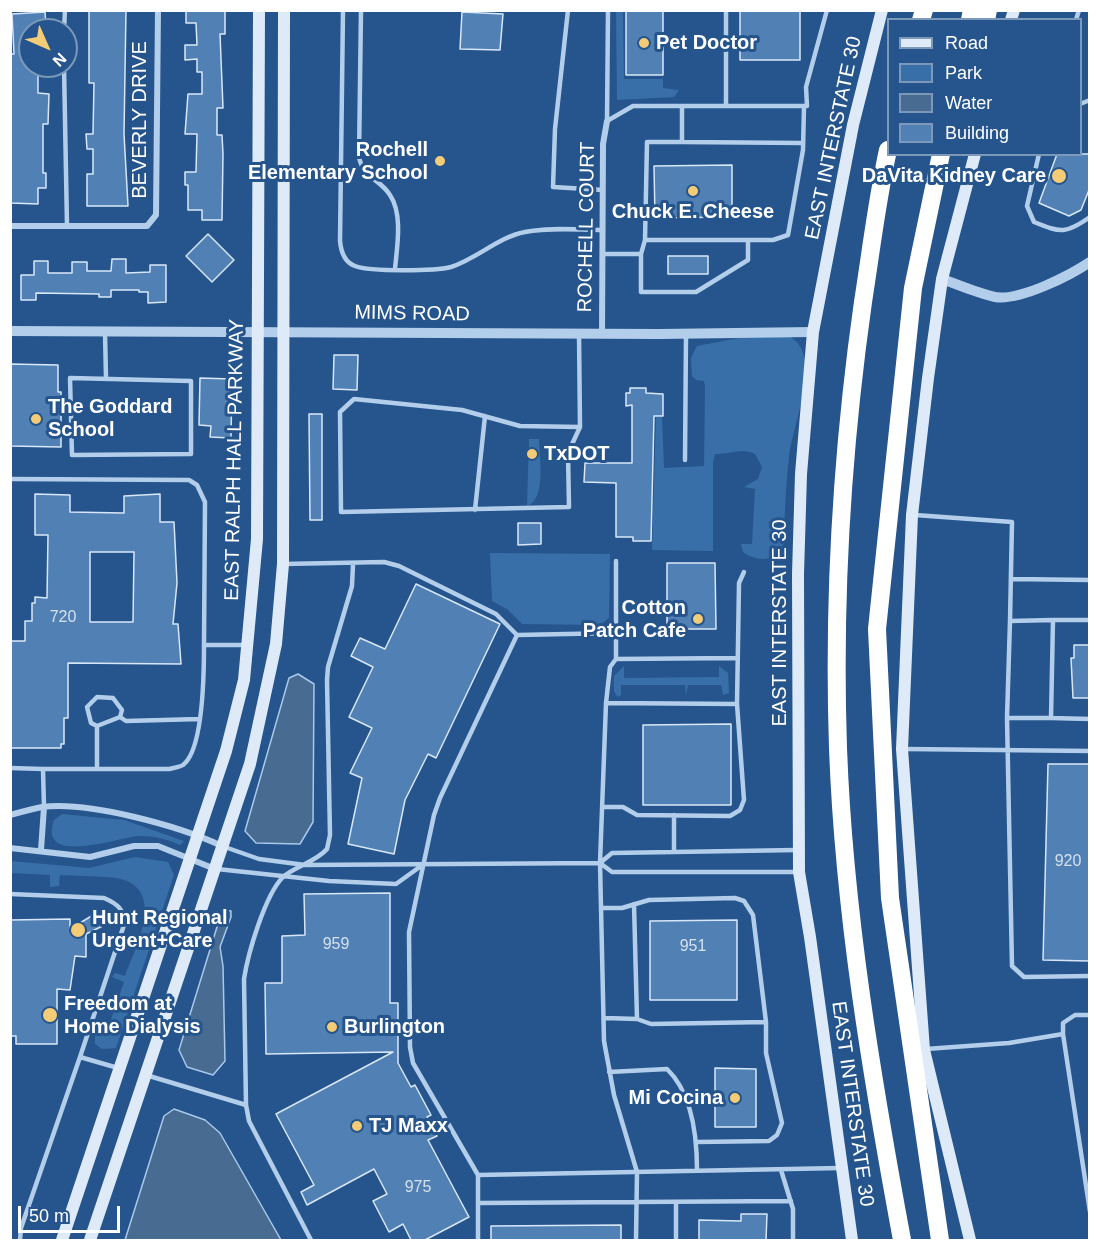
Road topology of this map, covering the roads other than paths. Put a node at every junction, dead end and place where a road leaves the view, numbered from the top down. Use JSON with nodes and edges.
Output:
{"nodes":[{"id":1,"x":158,"y":10,"type":"edge"},
{"id":2,"x":259,"y":10,"type":"edge"},
{"id":3,"x":284,"y":10,"type":"edge"},
{"id":4,"x":343,"y":10,"type":"edge"},
{"id":5,"x":361,"y":10,"type":"edge"},
{"id":6,"x":568,"y":10,"type":"edge"},
{"id":7,"x":608,"y":10,"type":"edge"},
{"id":8,"x":726,"y":10,"type":"edge"},
{"id":9,"x":827,"y":10,"type":"edge"},
{"id":10,"x":882,"y":10,"type":"edge"},
{"id":11,"x":64,"y":78,"type":"edge"},
{"id":12,"x":726,"y":105,"type":"junction"},
{"id":13,"x":682,"y":106,"type":"junction"},
{"id":14,"x":804,"y":106,"type":"junction"},
{"id":15,"x":607,"y":122,"type":"junction"},
{"id":16,"x":682,"y":142,"type":"junction"},
{"id":17,"x":803,"y":143,"type":"junction"},
{"id":18,"x":887,"y":153,"type":"edge"},
{"id":19,"x":940,"y":156,"type":"edge"},
{"id":20,"x":949,"y":156,"type":"edge"},
{"id":21,"x":974,"y":156,"type":"edge"},
{"id":22,"x":1039,"y":156,"type":"edge"},
{"id":23,"x":603,"y":190,"type":"junction"},
{"id":24,"x":1089,"y":217,"type":"edge"},
{"id":25,"x":10,"y":226,"type":"edge"},
{"id":26,"x":67,"y":226,"type":"junction"},
{"id":27,"x":603,"y":230,"type":"junction"},
{"id":28,"x":645,"y":240,"type":"junction"},
{"id":29,"x":748,"y":240,"type":"junction"},
{"id":30,"x":603,"y":254,"type":"junction"},
{"id":31,"x":641,"y":254,"type":"junction"},
{"id":32,"x":1089,"y":262,"type":"edge"},
{"id":33,"x":395,"y":269,"type":"junction"},
{"id":34,"x":942,"y":279,"type":"junction"},
{"id":35,"x":10,"y":331,"type":"edge"},
{"id":36,"x":105,"y":331,"type":"junction"},
{"id":37,"x":258,"y":332,"type":"junction"},
{"id":38,"x":282,"y":332,"type":"junction"},
{"id":39,"x":813,"y":332,"type":"junction"},
{"id":40,"x":579,"y":334,"type":"junction"},
{"id":41,"x":602,"y":334,"type":"junction"},
{"id":42,"x":686,"y":334,"type":"junction"},
{"id":43,"x":905,"y":357,"type":"junction"},
{"id":44,"x":106,"y":378,"type":"junction"},
{"id":45,"x":485,"y":416,"type":"junction"},
{"id":46,"x":580,"y":427,"type":"junction"},
{"id":47,"x":685,"y":460,"type":"dead end"},
{"id":48,"x":10,"y":479,"type":"edge"},
{"id":49,"x":475,"y":510,"type":"junction"},
{"id":50,"x":912,"y":515,"type":"junction"},
{"id":51,"x":616,"y":561,"type":"dead end"},
{"id":52,"x":283,"y":564,"type":"junction"},
{"id":53,"x":352,"y":564,"type":"junction"},
{"id":54,"x":744,"y":572,"type":"dead end"},
{"id":55,"x":1011,"y":579,"type":"junction"},
{"id":56,"x":1089,"y":580,"type":"edge"},
{"id":57,"x":1089,"y":620,"type":"edge"},
{"id":58,"x":1010,"y":621,"type":"junction"},
{"id":59,"x":1053,"y":621,"type":"junction"},
{"id":60,"x":617,"y":633,"type":"junction"},
{"id":61,"x":518,"y":635,"type":"junction"},
{"id":62,"x":204,"y":645,"type":"junction"},
{"id":63,"x":248,"y":645,"type":"junction"},
{"id":64,"x":738,"y":658,"type":"junction"},
{"id":65,"x":616,"y":659,"type":"junction"},
{"id":66,"x":606,"y":703,"type":"junction"},
{"id":67,"x":737,"y":704,"type":"junction"},
{"id":68,"x":120,"y":717,"type":"junction"},
{"id":69,"x":1007,"y":718,"type":"junction"},
{"id":70,"x":1051,"y":718,"type":"junction"},
{"id":71,"x":200,"y":719,"type":"junction"},
{"id":72,"x":1089,"y":719,"type":"edge"},
{"id":73,"x":97,"y":726,"type":"junction"},
{"id":74,"x":902,"y":748,"type":"junction"},
{"id":75,"x":1009,"y":751,"type":"junction"},
{"id":76,"x":1089,"y":751,"type":"edge"},
{"id":77,"x":10,"y":768,"type":"edge"},
{"id":78,"x":43,"y":769,"type":"junction"},
{"id":79,"x":98,"y":769,"type":"junction"},
{"id":80,"x":44,"y":807,"type":"junction"},
{"id":81,"x":602,"y":807,"type":"junction"},
{"id":82,"x":10,"y":814,"type":"edge"},
{"id":83,"x":674,"y":815,"type":"junction"},
{"id":84,"x":199,"y":835,"type":"junction"},
{"id":85,"x":222,"y":846,"type":"junction"},
{"id":86,"x":10,"y":848,"type":"edge"},
{"id":87,"x":798,"y":849,"type":"junction"},
{"id":88,"x":41,"y":850,"type":"junction"},
{"id":89,"x":674,"y":851,"type":"junction"},
{"id":90,"x":191,"y":858,"type":"junction"},
{"id":91,"x":600,"y":863,"type":"junction"},
{"id":92,"x":424,"y":864,"type":"junction"},
{"id":93,"x":305,"y":865,"type":"junction"},
{"id":94,"x":215,"y":869,"type":"junction"},
{"id":95,"x":799,"y":872,"type":"junction"},
{"id":96,"x":284,"y":877,"type":"junction"},
{"id":97,"x":10,"y":894,"type":"edge"},
{"id":98,"x":634,"y":904,"type":"junction"},
{"id":99,"x":603,"y":908,"type":"junction"},
{"id":100,"x":1089,"y":976,"type":"edge"},
{"id":101,"x":1089,"y":1015,"type":"edge"},
{"id":102,"x":605,"y":1018,"type":"junction"},
{"id":103,"x":637,"y":1019,"type":"junction"},
{"id":104,"x":766,"y":1022,"type":"junction"},
{"id":105,"x":1063,"y":1034,"type":"junction"},
{"id":106,"x":924,"y":1050,"type":"junction"},
{"id":107,"x":80,"y":1057,"type":"junction"},
{"id":108,"x":120,"y":1069,"type":"junction"},
{"id":109,"x":609,"y":1072,"type":"junction"},
{"id":110,"x":147,"y":1074,"type":"junction"},
{"id":111,"x":246,"y":1105,"type":"junction"},
{"id":112,"x":697,"y":1142,"type":"junction"},
{"id":113,"x":842,"y":1168,"type":"junction"},
{"id":114,"x":697,"y":1170,"type":"junction"},
{"id":115,"x":781,"y":1170,"type":"junction"},
{"id":116,"x":636,"y":1172,"type":"junction"},
{"id":117,"x":889,"y":1172,"type":"junction"},
{"id":118,"x":478,"y":1175,"type":"junction"},
{"id":119,"x":791,"y":1201,"type":"junction"},
{"id":120,"x":676,"y":1202,"type":"junction"},
{"id":121,"x":478,"y":1203,"type":"junction"},
{"id":122,"x":637,"y":1203,"type":"junction"},
{"id":123,"x":1089,"y":1209,"type":"edge"},
{"id":124,"x":20,"y":1240,"type":"edge"},
{"id":125,"x":63,"y":1240,"type":"edge"},
{"id":126,"x":90,"y":1240,"type":"edge"},
{"id":127,"x":311,"y":1240,"type":"edge"},
{"id":128,"x":478,"y":1240,"type":"edge"},
{"id":129,"x":636,"y":1240,"type":"edge"},
{"id":130,"x":676,"y":1240,"type":"edge"},
{"id":131,"x":794,"y":1240,"type":"edge"},
{"id":132,"x":852,"y":1240,"type":"edge"},
{"id":133,"x":896,"y":1240,"type":"edge"},
{"id":134,"x":902,"y":1240,"type":"edge"},
{"id":135,"x":940,"y":1240,"type":"edge"},
{"id":136,"x":970,"y":1240,"type":"edge"}],
"edges":[{"from":1,"to":26,"type":"street","name":"BEVERLY DRIVE"},
{"from":2,"to":37,"type":"main road","name":"EAST RALPH HALL PARKWAY"},
{"from":3,"to":38,"type":"main road"},
{"from":4,"to":33,"type":"lane"},
{"from":5,"to":33,"type":"lane"},
{"from":6,"to":23,"type":"lane"},
{"from":7,"to":15,"type":"lane"},
{"from":8,"to":12,"type":"lane"},
{"from":9,"to":14,"type":"lane"},
{"from":10,"to":39,"type":"main road","name":"EAST INTERSTATE 30"},
{"from":11,"to":26,"type":"lane"},
{"from":12,"to":13,"type":"lane"},
{"from":12,"to":14,"type":"lane"},
{"from":13,"to":15,"type":"lane"},
{"from":13,"to":16,"type":"lane"},
{"from":14,"to":17,"type":"lane"},
{"from":15,"to":23,"type":"street","name":"ROCHELL COURT"},
{"from":16,"to":17,"type":"lane"},
{"from":16,"to":28,"type":"lane"},
{"from":17,"to":29,"type":"lane"},
{"from":18,"to":117,"type":"highway"},
{"from":19,"to":43,"type":"highway"},
{"from":20,"to":43,"type":"highway"},
{"from":21,"to":34,"type":"main road"},
{"from":22,"to":24,"type":"lane"},
{"from":23,"to":27,"type":"street","name":"ROCHELL COURT"},
{"from":25,"to":26,"type":"street"},
{"from":27,"to":30,"type":"street","name":"ROCHELL COURT"},
{"from":27,"to":33,"type":"lane"},
{"from":28,"to":29,"type":"lane"},
{"from":28,"to":31,"type":"lane"},
{"from":29,"to":31,"type":"lane"},
{"from":30,"to":31,"type":"lane"},
{"from":30,"to":41,"type":"street","name":"ROCHELL COURT"},
{"from":32,"to":34,"type":"street"},
{"from":34,"to":50,"type":"main road"},
{"from":35,"to":36,"type":"street","name":"MIMS ROAD"},
{"from":36,"to":37,"type":"street","name":"MIMS ROAD"},
{"from":36,"to":44,"type":"lane"},
{"from":37,"to":38,"type":"street","name":"MIMS ROAD"},
{"from":37,"to":63,"type":"main road","name":"EAST RALPH HALL PARKWAY"},
{"from":38,"to":40,"type":"street","name":"MIMS ROAD"},
{"from":38,"to":52,"type":"main road"},
{"from":39,"to":42,"type":"street","name":"MIMS ROAD"},
{"from":39,"to":87,"type":"main road","name":"EAST INTERSTATE 30"},
{"from":40,"to":41,"type":"street","name":"MIMS ROAD"},
{"from":40,"to":46,"type":"lane"},
{"from":41,"to":42,"type":"street","name":"MIMS ROAD"},
{"from":42,"to":47,"type":"lane"},
{"from":43,"to":135,"type":"highway"},
{"from":44,"to":44,"type":"lane"},
{"from":45,"to":46,"type":"lane"},
{"from":45,"to":49,"type":"lane"},
{"from":45,"to":49,"type":"lane"},
{"from":46,"to":49,"type":"lane"},
{"from":48,"to":62,"type":"lane"},
{"from":50,"to":55,"type":"lane"},
{"from":50,"to":74,"type":"main road"},
{"from":51,"to":60,"type":"lane"},
{"from":52,"to":53,"type":"lane"},
{"from":52,"to":85,"type":"main road"},
{"from":53,"to":61,"type":"lane"},
{"from":53,"to":93,"type":"lane"},
{"from":54,"to":64,"type":"lane"},
{"from":55,"to":56,"type":"lane"},
{"from":55,"to":58,"type":"lane"},
{"from":57,"to":59,"type":"lane"},
{"from":58,"to":59,"type":"lane"},
{"from":58,"to":69,"type":"lane"},
{"from":59,"to":70,"type":"lane"},
{"from":60,"to":61,"type":"lane"},
{"from":60,"to":65,"type":"lane"},
{"from":61,"to":92,"type":"lane"},
{"from":62,"to":63,"type":"lane"},
{"from":62,"to":71,"type":"lane"},
{"from":63,"to":84,"type":"main road","name":"EAST RALPH HALL PARKWAY"},
{"from":64,"to":65,"type":"lane"},
{"from":64,"to":67,"type":"lane"},
{"from":65,"to":66,"type":"lane"},
{"from":66,"to":67,"type":"lane"},
{"from":66,"to":81,"type":"lane"},
{"from":67,"to":83,"type":"lane"},
{"from":68,"to":71,"type":"lane"},
{"from":68,"to":73,"type":"lane"},
{"from":68,"to":73,"type":"lane"},
{"from":69,"to":70,"type":"lane"},
{"from":69,"to":75,"type":"lane"},
{"from":70,"to":72,"type":"lane"},
{"from":71,"to":79,"type":"lane"},
{"from":73,"to":79,"type":"lane"},
{"from":74,"to":75,"type":"lane"},
{"from":74,"to":106,"type":"main road"},
{"from":75,"to":76,"type":"lane"},
{"from":75,"to":100,"type":"lane"},
{"from":77,"to":78,"type":"lane"},
{"from":78,"to":79,"type":"lane"},
{"from":78,"to":80,"type":"lane"},
{"from":80,"to":82,"type":"street"},
{"from":80,"to":84,"type":"street"},
{"from":80,"to":88,"type":"street"},
{"from":81,"to":83,"type":"lane"},
{"from":81,"to":91,"type":"lane"},
{"from":83,"to":89,"type":"lane"},
{"from":84,"to":85,"type":"street"},
{"from":84,"to":90,"type":"main road","name":"EAST RALPH HALL PARKWAY"},
{"from":85,"to":93,"type":"lane"},
{"from":85,"to":94,"type":"main road"},
{"from":86,"to":88,"type":"street"},
{"from":87,"to":89,"type":"lane"},
{"from":87,"to":95,"type":"main road","name":"EAST INTERSTATE 30"},
{"from":88,"to":90,"type":"street"},
{"from":89,"to":91,"type":"lane"},
{"from":90,"to":94,"type":"street"},
{"from":90,"to":108,"type":"main road","name":"EAST RALPH HALL PARKWAY"},
{"from":91,"to":92,"type":"lane"},
{"from":91,"to":95,"type":"lane"},
{"from":91,"to":99,"type":"lane"},
{"from":92,"to":93,"type":"lane"},
{"from":92,"to":96,"type":"lane"},
{"from":92,"to":118,"type":"lane"},
{"from":93,"to":96,"type":"lane"},
{"from":94,"to":96,"type":"lane"},
{"from":94,"to":110,"type":"main road"},
{"from":95,"to":113,"type":"main road","name":"EAST INTERSTATE 30"},
{"from":96,"to":111,"type":"lane"},
{"from":97,"to":107,"type":"lane"},
{"from":98,"to":99,"type":"lane"},
{"from":98,"to":103,"type":"lane"},
{"from":98,"to":104,"type":"lane"},
{"from":99,"to":102,"type":"lane"},
{"from":101,"to":105,"type":"lane"},
{"from":102,"to":103,"type":"lane"},
{"from":102,"to":109,"type":"lane"},
{"from":103,"to":104,"type":"lane"},
{"from":104,"to":112,"type":"lane"},
{"from":105,"to":106,"type":"lane"},
{"from":105,"to":123,"type":"lane"},
{"from":106,"to":136,"type":"main road"},
{"from":107,"to":108,"type":"lane"},
{"from":107,"to":124,"type":"lane"},
{"from":108,"to":125,"type":"main road","name":"EAST RALPH HALL PARKWAY"},
{"from":109,"to":112,"type":"lane"},
{"from":109,"to":116,"type":"lane"},
{"from":110,"to":111,"type":"lane"},
{"from":110,"to":126,"type":"main road"},
{"from":111,"to":127,"type":"lane"},
{"from":112,"to":114,"type":"lane"},
{"from":113,"to":115,"type":"lane"},
{"from":113,"to":132,"type":"main road","name":"EAST INTERSTATE 30"},
{"from":114,"to":115,"type":"lane"},
{"from":114,"to":116,"type":"lane"},
{"from":115,"to":119,"type":"lane"},
{"from":116,"to":118,"type":"lane"},
{"from":116,"to":122,"type":"lane"},
{"from":117,"to":133,"type":"highway"},
{"from":117,"to":134,"type":"highway"},
{"from":118,"to":121,"type":"lane"},
{"from":119,"to":120,"type":"lane"},
{"from":119,"to":131,"type":"lane"},
{"from":120,"to":122,"type":"lane"},
{"from":120,"to":130,"type":"lane"},
{"from":121,"to":122,"type":"lane"},
{"from":121,"to":128,"type":"lane"},
{"from":122,"to":129,"type":"lane"}]}
